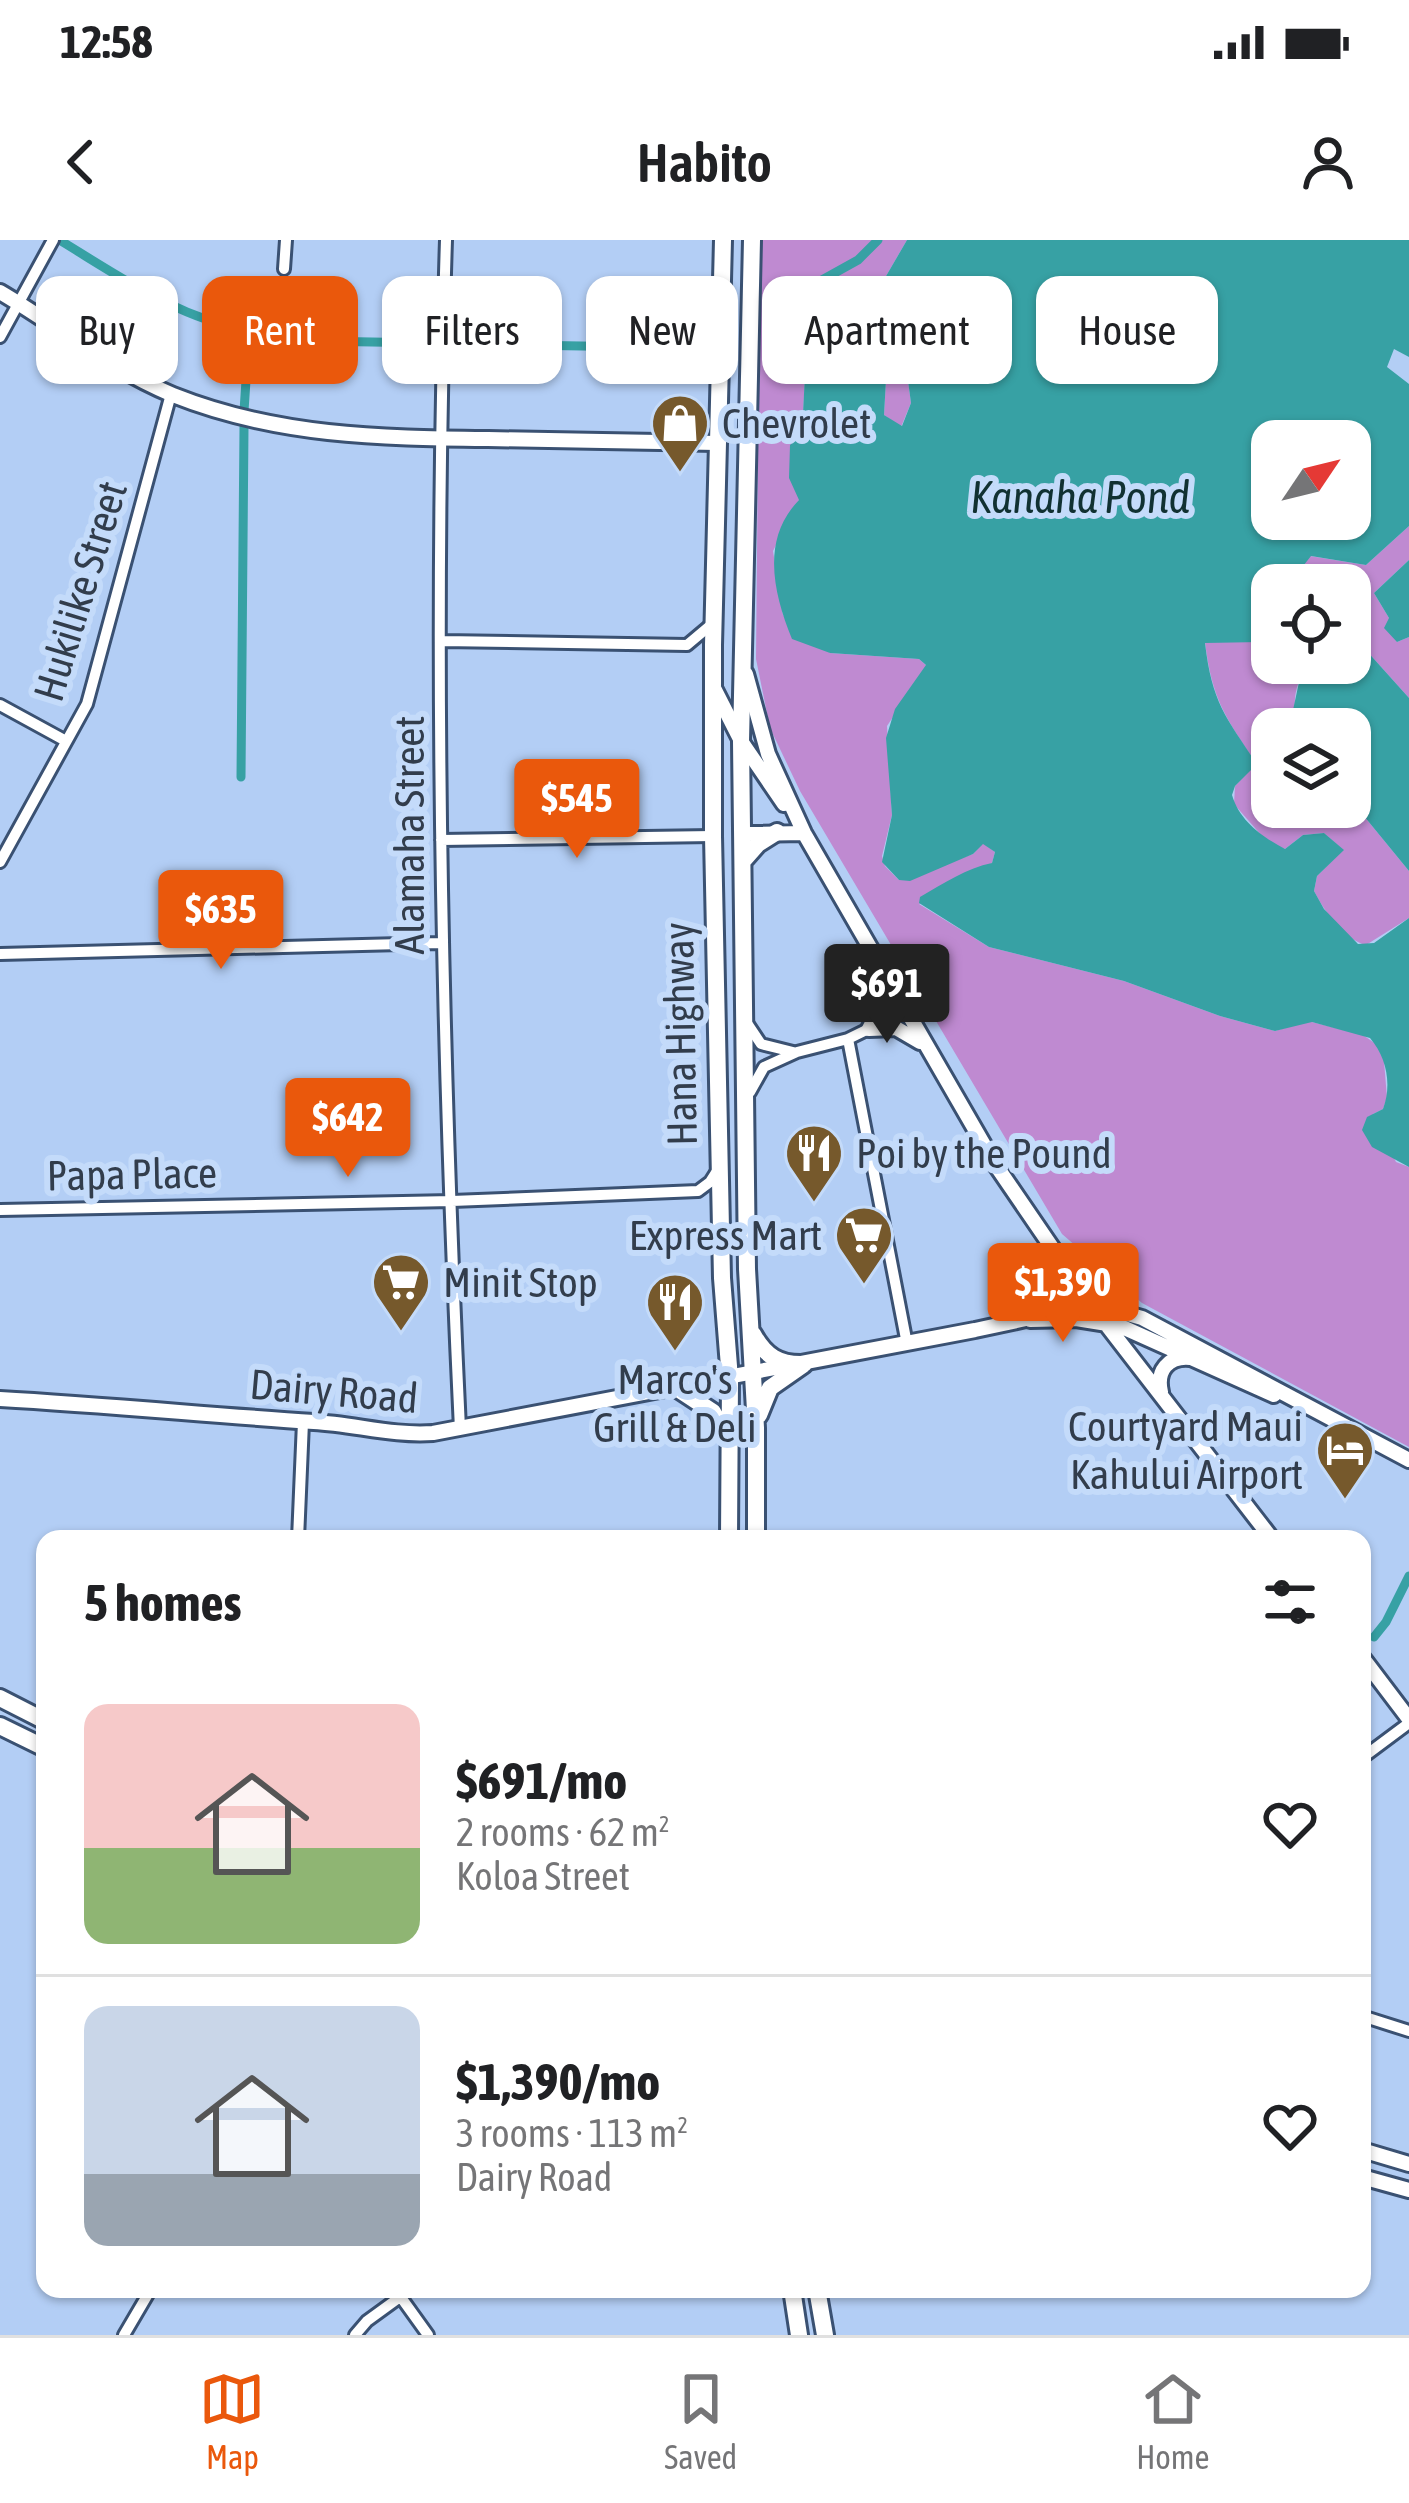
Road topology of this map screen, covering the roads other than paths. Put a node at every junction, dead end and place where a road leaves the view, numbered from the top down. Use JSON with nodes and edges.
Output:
{"nodes":[{"id":1,"x":53,"y":240,"type":"edge"},
{"id":2,"x":286,"y":240,"type":"edge"},
{"id":3,"x":446,"y":240,"type":"edge"},
{"id":4,"x":723,"y":240,"type":"edge"},
{"id":5,"x":752,"y":240,"type":"edge"},
{"id":6,"x":284,"y":269,"type":"dead end"},
{"id":7,"x":0,"y":292,"type":"edge"},
{"id":8,"x":21,"y":304,"type":"junction"},
{"id":9,"x":0,"y":337,"type":"edge"},
{"id":10,"x":171,"y":394,"type":"junction"},
{"id":11,"x":748,"y":411,"type":"junction"},
{"id":12,"x":440,"y":438,"type":"junction"},
{"id":13,"x":717,"y":442,"type":"junction"},
{"id":14,"x":746,"y":483,"type":"junction"},
{"id":15,"x":713,"y":622,"type":"junction"},
{"id":16,"x":442,"y":641,"type":"junction"},
{"id":17,"x":687,"y":645,"type":"junction"},
{"id":18,"x":742,"y":658,"type":"junction"},
{"id":19,"x":713,"y":679,"type":"junction"},
{"id":20,"x":0,"y":705,"type":"edge"},
{"id":21,"x":66,"y":741,"type":"junction"},
{"id":22,"x":741,"y":741,"type":"junction"},
{"id":23,"x":778,"y":832,"type":"junction"},
{"id":24,"x":804,"y":833,"type":"junction"},
{"id":25,"x":742,"y":834,"type":"junction"},
{"id":26,"x":712,"y":836,"type":"junction"},
{"id":27,"x":441,"y":840,"type":"junction"},
{"id":28,"x":0,"y":862,"type":"edge"},
{"id":29,"x":743,"y":862,"type":"junction"},
{"id":30,"x":441,"y":943,"type":"junction"},
{"id":31,"x":0,"y":954,"type":"edge"},
{"id":32,"x":882,"y":970,"type":"junction"},
{"id":33,"x":905,"y":1011,"type":"junction"},
{"id":34,"x":746,"y":1016,"type":"junction"},
{"id":35,"x":868,"y":1029,"type":"junction"},
{"id":36,"x":848,"y":1039,"type":"junction"},
{"id":37,"x":926,"y":1046,"type":"junction"},
{"id":38,"x":796,"y":1052,"type":"junction"},
{"id":39,"x":747,"y":1106,"type":"junction"},
{"id":40,"x":719,"y":1162,"type":"junction"},
{"id":41,"x":698,"y":1191,"type":"junction"},
{"id":42,"x":452,"y":1201,"type":"junction"},
{"id":43,"x":0,"y":1210,"type":"edge"},
{"id":44,"x":720,"y":1218,"type":"junction"},
{"id":45,"x":1056,"y":1257,"type":"junction"},
{"id":46,"x":1092,"y":1306,"type":"junction"},
{"id":47,"x":748,"y":1314,"type":"junction"},
{"id":48,"x":1142,"y":1318,"type":"junction"},
{"id":49,"x":1027,"y":1319,"type":"junction"},
{"id":50,"x":1113,"y":1327,"type":"junction"},
{"id":51,"x":907,"y":1344,"type":"junction"},
{"id":52,"x":1218,"y":1357,"type":"junction"},
{"id":53,"x":1192,"y":1358,"type":"junction"},
{"id":54,"x":804,"y":1364,"type":"junction"},
{"id":55,"x":753,"y":1374,"type":"junction"},
{"id":56,"x":730,"y":1379,"type":"junction"},
{"id":57,"x":678,"y":1389,"type":"junction"},
{"id":58,"x":1162,"y":1397,"type":"junction"},
{"id":59,"x":1291,"y":1399,"type":"junction"},
{"id":60,"x":0,"y":1400,"type":"edge"},
{"id":61,"x":303,"y":1422,"type":"junction"},
{"id":62,"x":756,"y":1428,"type":"junction"},
{"id":63,"x":460,"y":1429,"type":"junction"},
{"id":64,"x":727,"y":1450,"type":"junction"},
{"id":65,"x":1409,"y":1460,"type":"edge"},
{"id":66,"x":298,"y":1530,"type":"edge"},
{"id":67,"x":729,"y":1530,"type":"edge"},
{"id":68,"x":756,"y":1530,"type":"edge"},
{"id":69,"x":1265,"y":1530,"type":"edge"},
{"id":70,"x":1371,"y":1670,"type":"edge"},
{"id":71,"x":0,"y":1698,"type":"edge"},
{"id":72,"x":36,"y":1716,"type":"edge"},
{"id":73,"x":1409,"y":1721,"type":"edge"},
{"id":74,"x":0,"y":1726,"type":"edge"},
{"id":75,"x":36,"y":1744,"type":"edge"},
{"id":76,"x":1371,"y":1752,"type":"edge"},
{"id":77,"x":1371,"y":2019,"type":"edge"},
{"id":78,"x":1409,"y":2031,"type":"edge"},
{"id":79,"x":1371,"y":2153,"type":"edge"},
{"id":80,"x":1409,"y":2164,"type":"edge"},
{"id":81,"x":1371,"y":2179,"type":"edge"},
{"id":82,"x":1409,"y":2190,"type":"edge"},
{"id":83,"x":146,"y":2298,"type":"edge"},
{"id":84,"x":392,"y":2298,"type":"edge"},
{"id":85,"x":401,"y":2298,"type":"edge"},
{"id":86,"x":794,"y":2298,"type":"edge"},
{"id":87,"x":819,"y":2298,"type":"edge"},
{"id":88,"x":124,"y":2335,"type":"edge"},
{"id":89,"x":355,"y":2335,"type":"edge"},
{"id":90,"x":428,"y":2335,"type":"edge"},
{"id":91,"x":800,"y":2335,"type":"edge"},
{"id":92,"x":825,"y":2335,"type":"edge"}],
"edges":[{"from":1,"to":8,"type":"street"},
{"from":2,"to":6,"type":"street"},
{"from":3,"to":12,"type":"street","name":"Alamaha Street"},
{"from":4,"to":13,"type":"main road","name":"Hana Highway"},
{"from":5,"to":11,"type":"main road","name":"Hana Highway"},
{"from":7,"to":8,"type":"street"},
{"from":8,"to":9,"type":"street"},
{"from":8,"to":10,"type":"street"},
{"from":10,"to":12,"type":"street"},
{"from":10,"to":21,"type":"street","name":"Hukilike Street"},
{"from":11,"to":13,"type":"main road"},
{"from":11,"to":14,"type":"main road","name":"Hana Highway"},
{"from":12,"to":13,"type":"street"},
{"from":12,"to":16,"type":"street","name":"Alamaha Street"},
{"from":13,"to":14,"type":"main road"},
{"from":13,"to":15,"type":"main road","name":"Hana Highway"},
{"from":14,"to":18,"type":"main road","name":"Hana Highway"},
{"from":15,"to":17,"type":"street"},
{"from":15,"to":19,"type":"main road","name":"Hana Highway"},
{"from":16,"to":17,"type":"street"},
{"from":16,"to":27,"type":"street","name":"Alamaha Street"},
{"from":17,"to":19,"type":"street"},
{"from":18,"to":22,"type":"main road","name":"Hana Highway"},
{"from":18,"to":24,"type":"street"},
{"from":19,"to":22,"type":"street"},
{"from":19,"to":26,"type":"main road","name":"Hana Highway"},
{"from":20,"to":21,"type":"street"},
{"from":21,"to":28,"type":"street","name":"Hukilike Street"},
{"from":22,"to":24,"type":"street"},
{"from":22,"to":25,"type":"main road","name":"Hana Highway"},
{"from":23,"to":24,"type":"street"},
{"from":23,"to":25,"type":"street"},
{"from":23,"to":29,"type":"main road"},
{"from":24,"to":32,"type":"street"},
{"from":25,"to":26,"type":"main road"},
{"from":25,"to":29,"type":"main road","name":"Hana Highway"},
{"from":26,"to":27,"type":"street"},
{"from":26,"to":29,"type":"main road"},
{"from":26,"to":40,"type":"main road","name":"Hana Highway"},
{"from":27,"to":30,"type":"street","name":"Alamaha Street"},
{"from":29,"to":34,"type":"main road","name":"Hana Highway"},
{"from":30,"to":31,"type":"street"},
{"from":30,"to":42,"type":"street","name":"Alamaha Street"},
{"from":32,"to":33,"type":"street"},
{"from":32,"to":35,"type":"street"},
{"from":33,"to":35,"type":"street"},
{"from":33,"to":37,"type":"street"},
{"from":34,"to":38,"type":"street"},
{"from":34,"to":39,"type":"main road","name":"Hana Highway"},
{"from":35,"to":36,"type":"street"},
{"from":35,"to":37,"type":"street"},
{"from":36,"to":38,"type":"street"},
{"from":36,"to":51,"type":"street"},
{"from":37,"to":45,"type":"street"},
{"from":38,"to":39,"type":"street"},
{"from":39,"to":47,"type":"main road","name":"Hana Highway"},
{"from":40,"to":41,"type":"street"},
{"from":40,"to":44,"type":"main road","name":"Hana Highway"},
{"from":41,"to":42,"type":"street","name":"Papa Place"},
{"from":41,"to":44,"type":"street"},
{"from":42,"to":43,"type":"street","name":"Papa Place"},
{"from":42,"to":63,"type":"street","name":"Alamaha Street"},
{"from":44,"to":56,"type":"main road","name":"Hana Highway"},
{"from":45,"to":46,"type":"street"},
{"from":45,"to":48,"type":"street"},
{"from":45,"to":49,"type":"street"},
{"from":46,"to":48,"type":"street"},
{"from":46,"to":49,"type":"street"},
{"from":46,"to":50,"type":"street"},
{"from":47,"to":54,"type":"main road"},
{"from":47,"to":55,"type":"main road","name":"Hana Highway"},
{"from":48,"to":52,"type":"street"},
{"from":49,"to":50,"type":"street"},
{"from":49,"to":51,"type":"street"},
{"from":50,"to":52,"type":"street"},
{"from":50,"to":53,"type":"street"},
{"from":50,"to":58,"type":"street"},
{"from":51,"to":54,"type":"street"},
{"from":52,"to":59,"type":"street"},
{"from":53,"to":58,"type":"street"},
{"from":53,"to":59,"type":"street"},
{"from":54,"to":55,"type":"street"},
{"from":54,"to":62,"type":"main road"},
{"from":55,"to":56,"type":"street","name":"Dairy Road"},
{"from":55,"to":62,"type":"main road","name":"Hana Highway"},
{"from":56,"to":57,"type":"street","name":"Dairy Road"},
{"from":56,"to":64,"type":"main road","name":"Hana Highway"},
{"from":57,"to":63,"type":"street","name":"Dairy Road"},
{"from":57,"to":64,"type":"main road"},
{"from":58,"to":69,"type":"street"},
{"from":59,"to":65,"type":"street"},
{"from":60,"to":61,"type":"street","name":"Dairy Road"},
{"from":61,"to":63,"type":"street","name":"Dairy Road"},
{"from":61,"to":66,"type":"street"},
{"from":62,"to":68,"type":"main road","name":"Hana Highway"},
{"from":64,"to":67,"type":"main road","name":"Hana Highway"},
{"from":70,"to":73,"type":"street"},
{"from":71,"to":72,"type":"main road"},
{"from":73,"to":76,"type":"street"},
{"from":74,"to":75,"type":"main road"},
{"from":77,"to":78,"type":"street"},
{"from":79,"to":80,"type":"street"},
{"from":81,"to":82,"type":"street"},
{"from":83,"to":88,"type":"street"},
{"from":84,"to":89,"type":"street"},
{"from":85,"to":90,"type":"street"},
{"from":86,"to":91,"type":"main road"},
{"from":87,"to":92,"type":"main road"}]}
